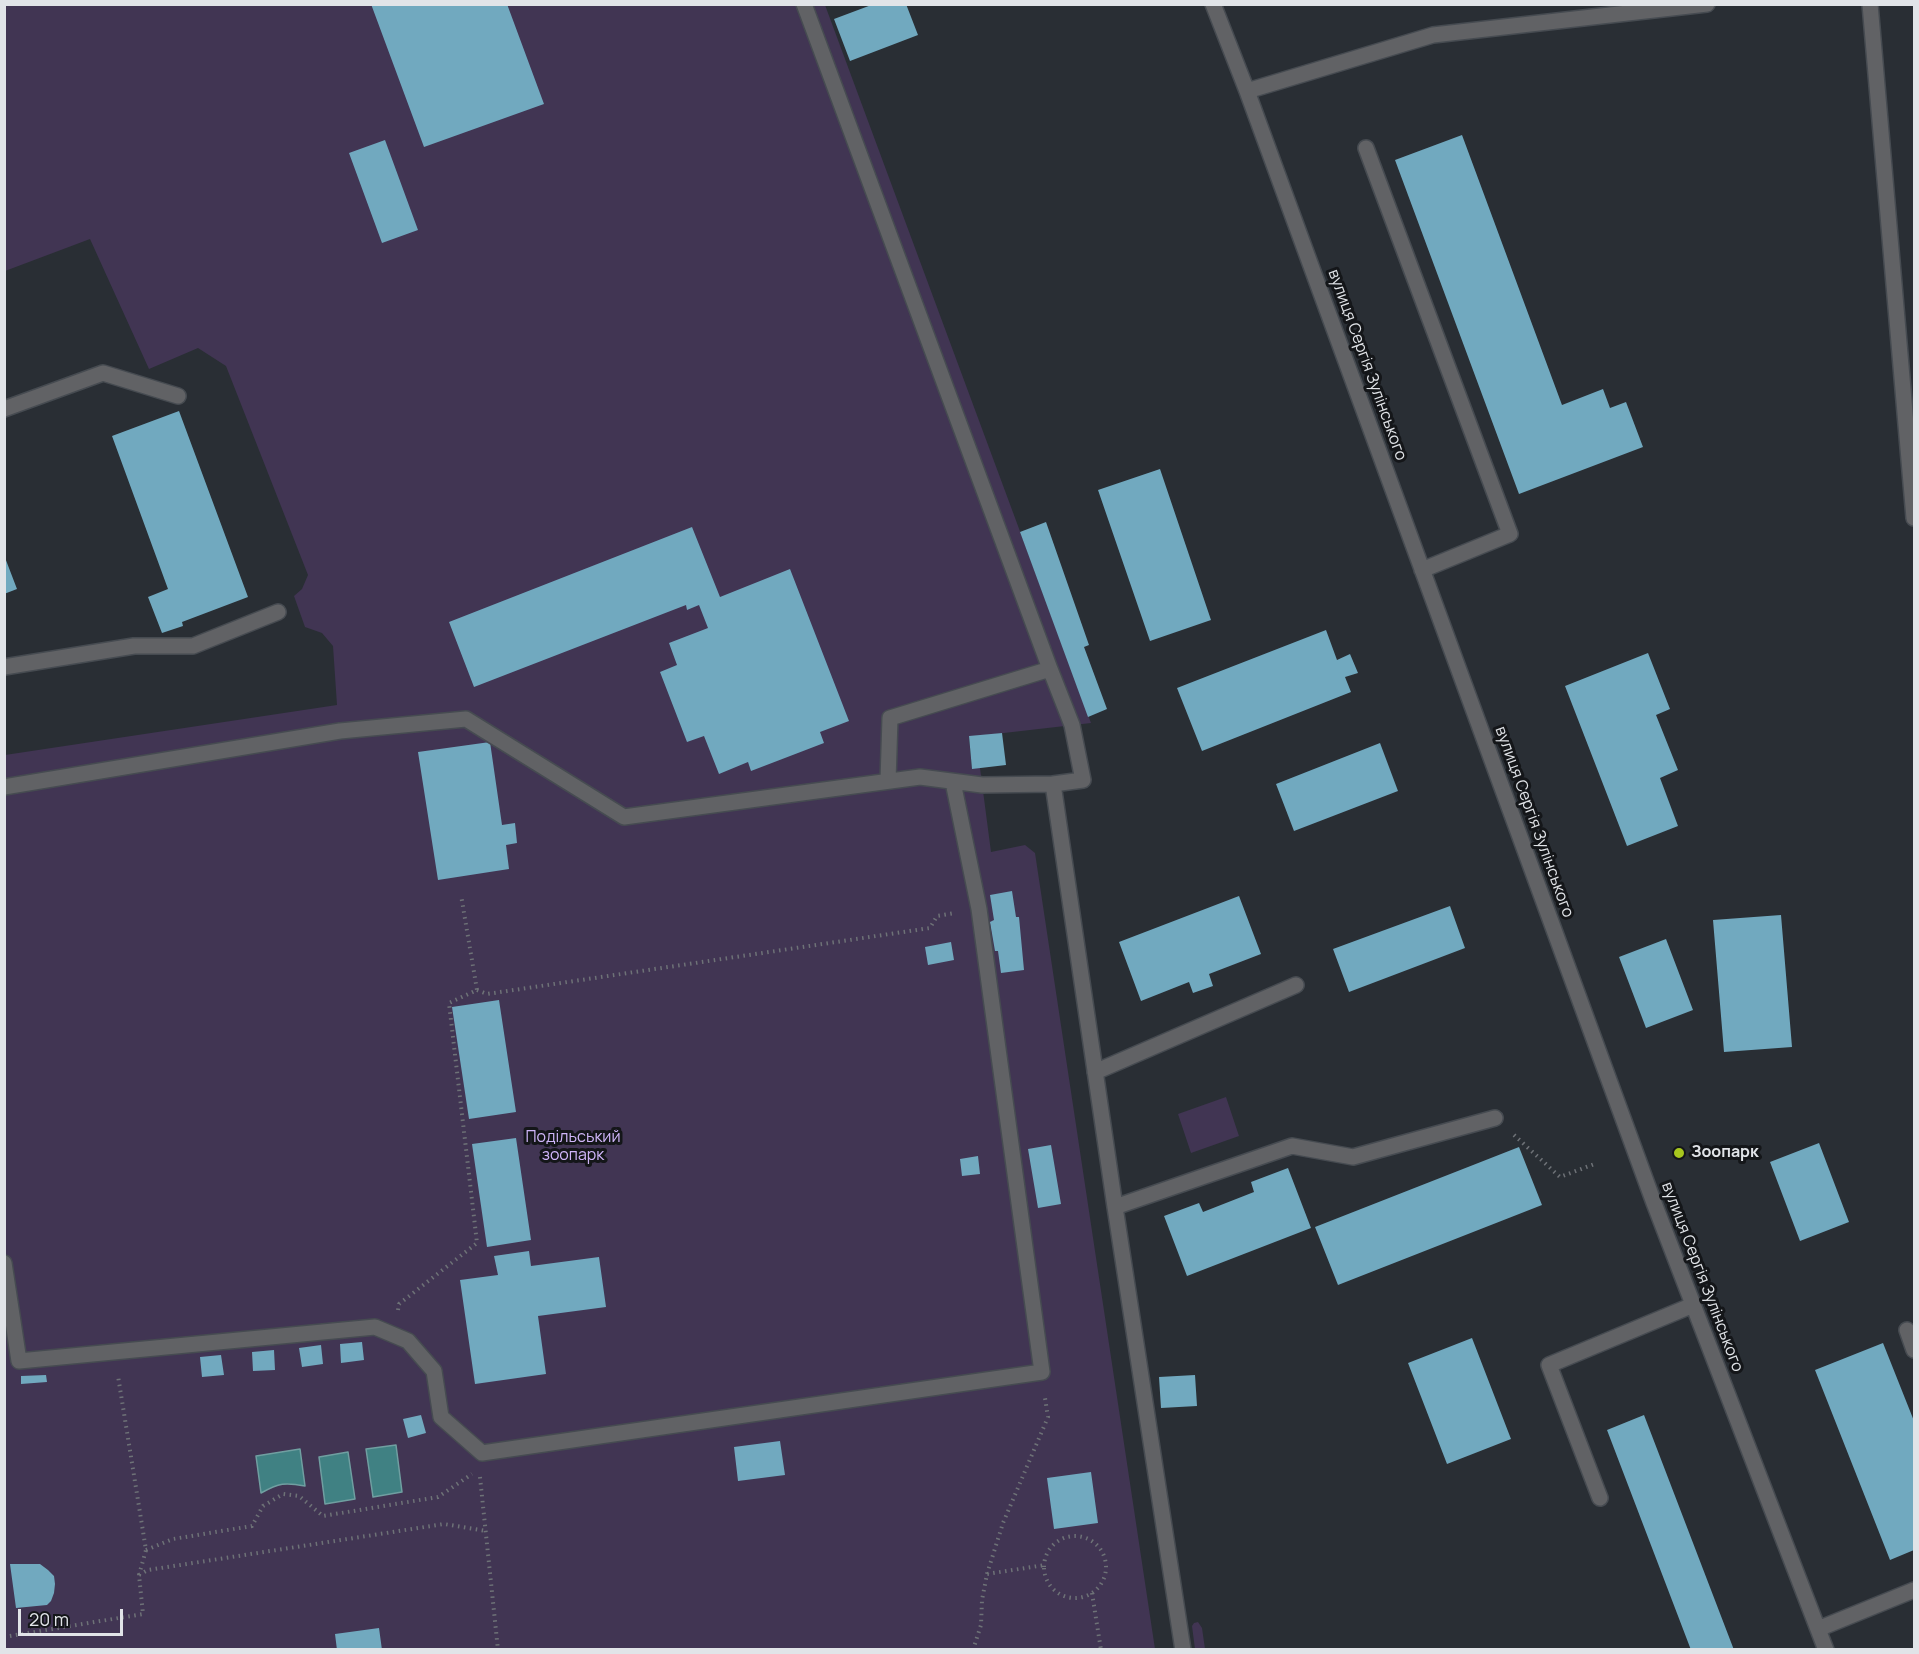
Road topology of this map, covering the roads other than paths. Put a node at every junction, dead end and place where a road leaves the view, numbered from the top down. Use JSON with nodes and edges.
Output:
{"nodes":[{"id":1,"x":804,"y":4,"type":"edge"},
{"id":2,"x":1213,"y":4,"type":"edge"},
{"id":3,"x":1707,"y":4,"type":"edge"},
{"id":4,"x":1870,"y":4,"type":"edge"},
{"id":5,"x":1247,"y":91,"type":"junction"},
{"id":6,"x":1366,"y":148,"type":"dead end"},
{"id":7,"x":178,"y":396,"type":"dead end"},
{"id":8,"x":4,"y":409,"type":"edge"},
{"id":9,"x":1914,"y":518,"type":"edge"},
{"id":10,"x":1422,"y":570,"type":"junction"},
{"id":11,"x":278,"y":612,"type":"dead end"},
{"id":12,"x":4,"y":667,"type":"edge"},
{"id":13,"x":1050,"y":669,"type":"junction"},
{"id":14,"x":888,"y":781,"type":"junction"},
{"id":15,"x":953,"y":782,"type":"junction"},
{"id":16,"x":1053,"y":784,"type":"junction"},
{"id":17,"x":4,"y":787,"type":"edge"},
{"id":18,"x":1296,"y":985,"type":"dead end"},
{"id":19,"x":1095,"y":1072,"type":"junction"},
{"id":20,"x":1495,"y":1118,"type":"road end"},
{"id":21,"x":1115,"y":1207,"type":"junction"},
{"id":22,"x":4,"y":1263,"type":"edge"},
{"id":23,"x":1693,"y":1305,"type":"junction"},
{"id":24,"x":1907,"y":1330,"type":"dead end"},
{"id":25,"x":1914,"y":1350,"type":"edge"},
{"id":26,"x":1600,"y":1498,"type":"dead end"},
{"id":27,"x":1914,"y":1590,"type":"edge"},
{"id":28,"x":1818,"y":1629,"type":"junction"},
{"id":29,"x":1183,"y":1650,"type":"edge"},
{"id":30,"x":1826,"y":1650,"type":"edge"}],
"edges":[{"from":1,"to":13,"type":"street"},
{"from":2,"to":5,"type":"street","name":"вулиця Сергія Зулінського"},
{"from":3,"to":5,"type":"street"},
{"from":4,"to":9,"type":"street"},
{"from":5,"to":10,"type":"street","name":"вулиця Сергія Зулінського"},
{"from":6,"to":10,"type":"street"},
{"from":7,"to":8,"type":"street"},
{"from":10,"to":23,"type":"street","name":"вулиця Сергія Зулінського"},
{"from":11,"to":12,"type":"street"},
{"from":13,"to":14,"type":"street"},
{"from":13,"to":16,"type":"street"},
{"from":14,"to":15,"type":"street"},
{"from":14,"to":17,"type":"street"},
{"from":15,"to":16,"type":"street"},
{"from":15,"to":22,"type":"street"},
{"from":16,"to":19,"type":"street"},
{"from":18,"to":19,"type":"street"},
{"from":19,"to":21,"type":"street"},
{"from":20,"to":21,"type":"street"},
{"from":21,"to":29,"type":"street"},
{"from":23,"to":26,"type":"street"},
{"from":23,"to":28,"type":"street","name":"вулиця Сергія Зулінського"},
{"from":24,"to":25,"type":"street"},
{"from":27,"to":28,"type":"street"},
{"from":28,"to":30,"type":"street","name":"вулиця Сергія Зулінського"}]}
